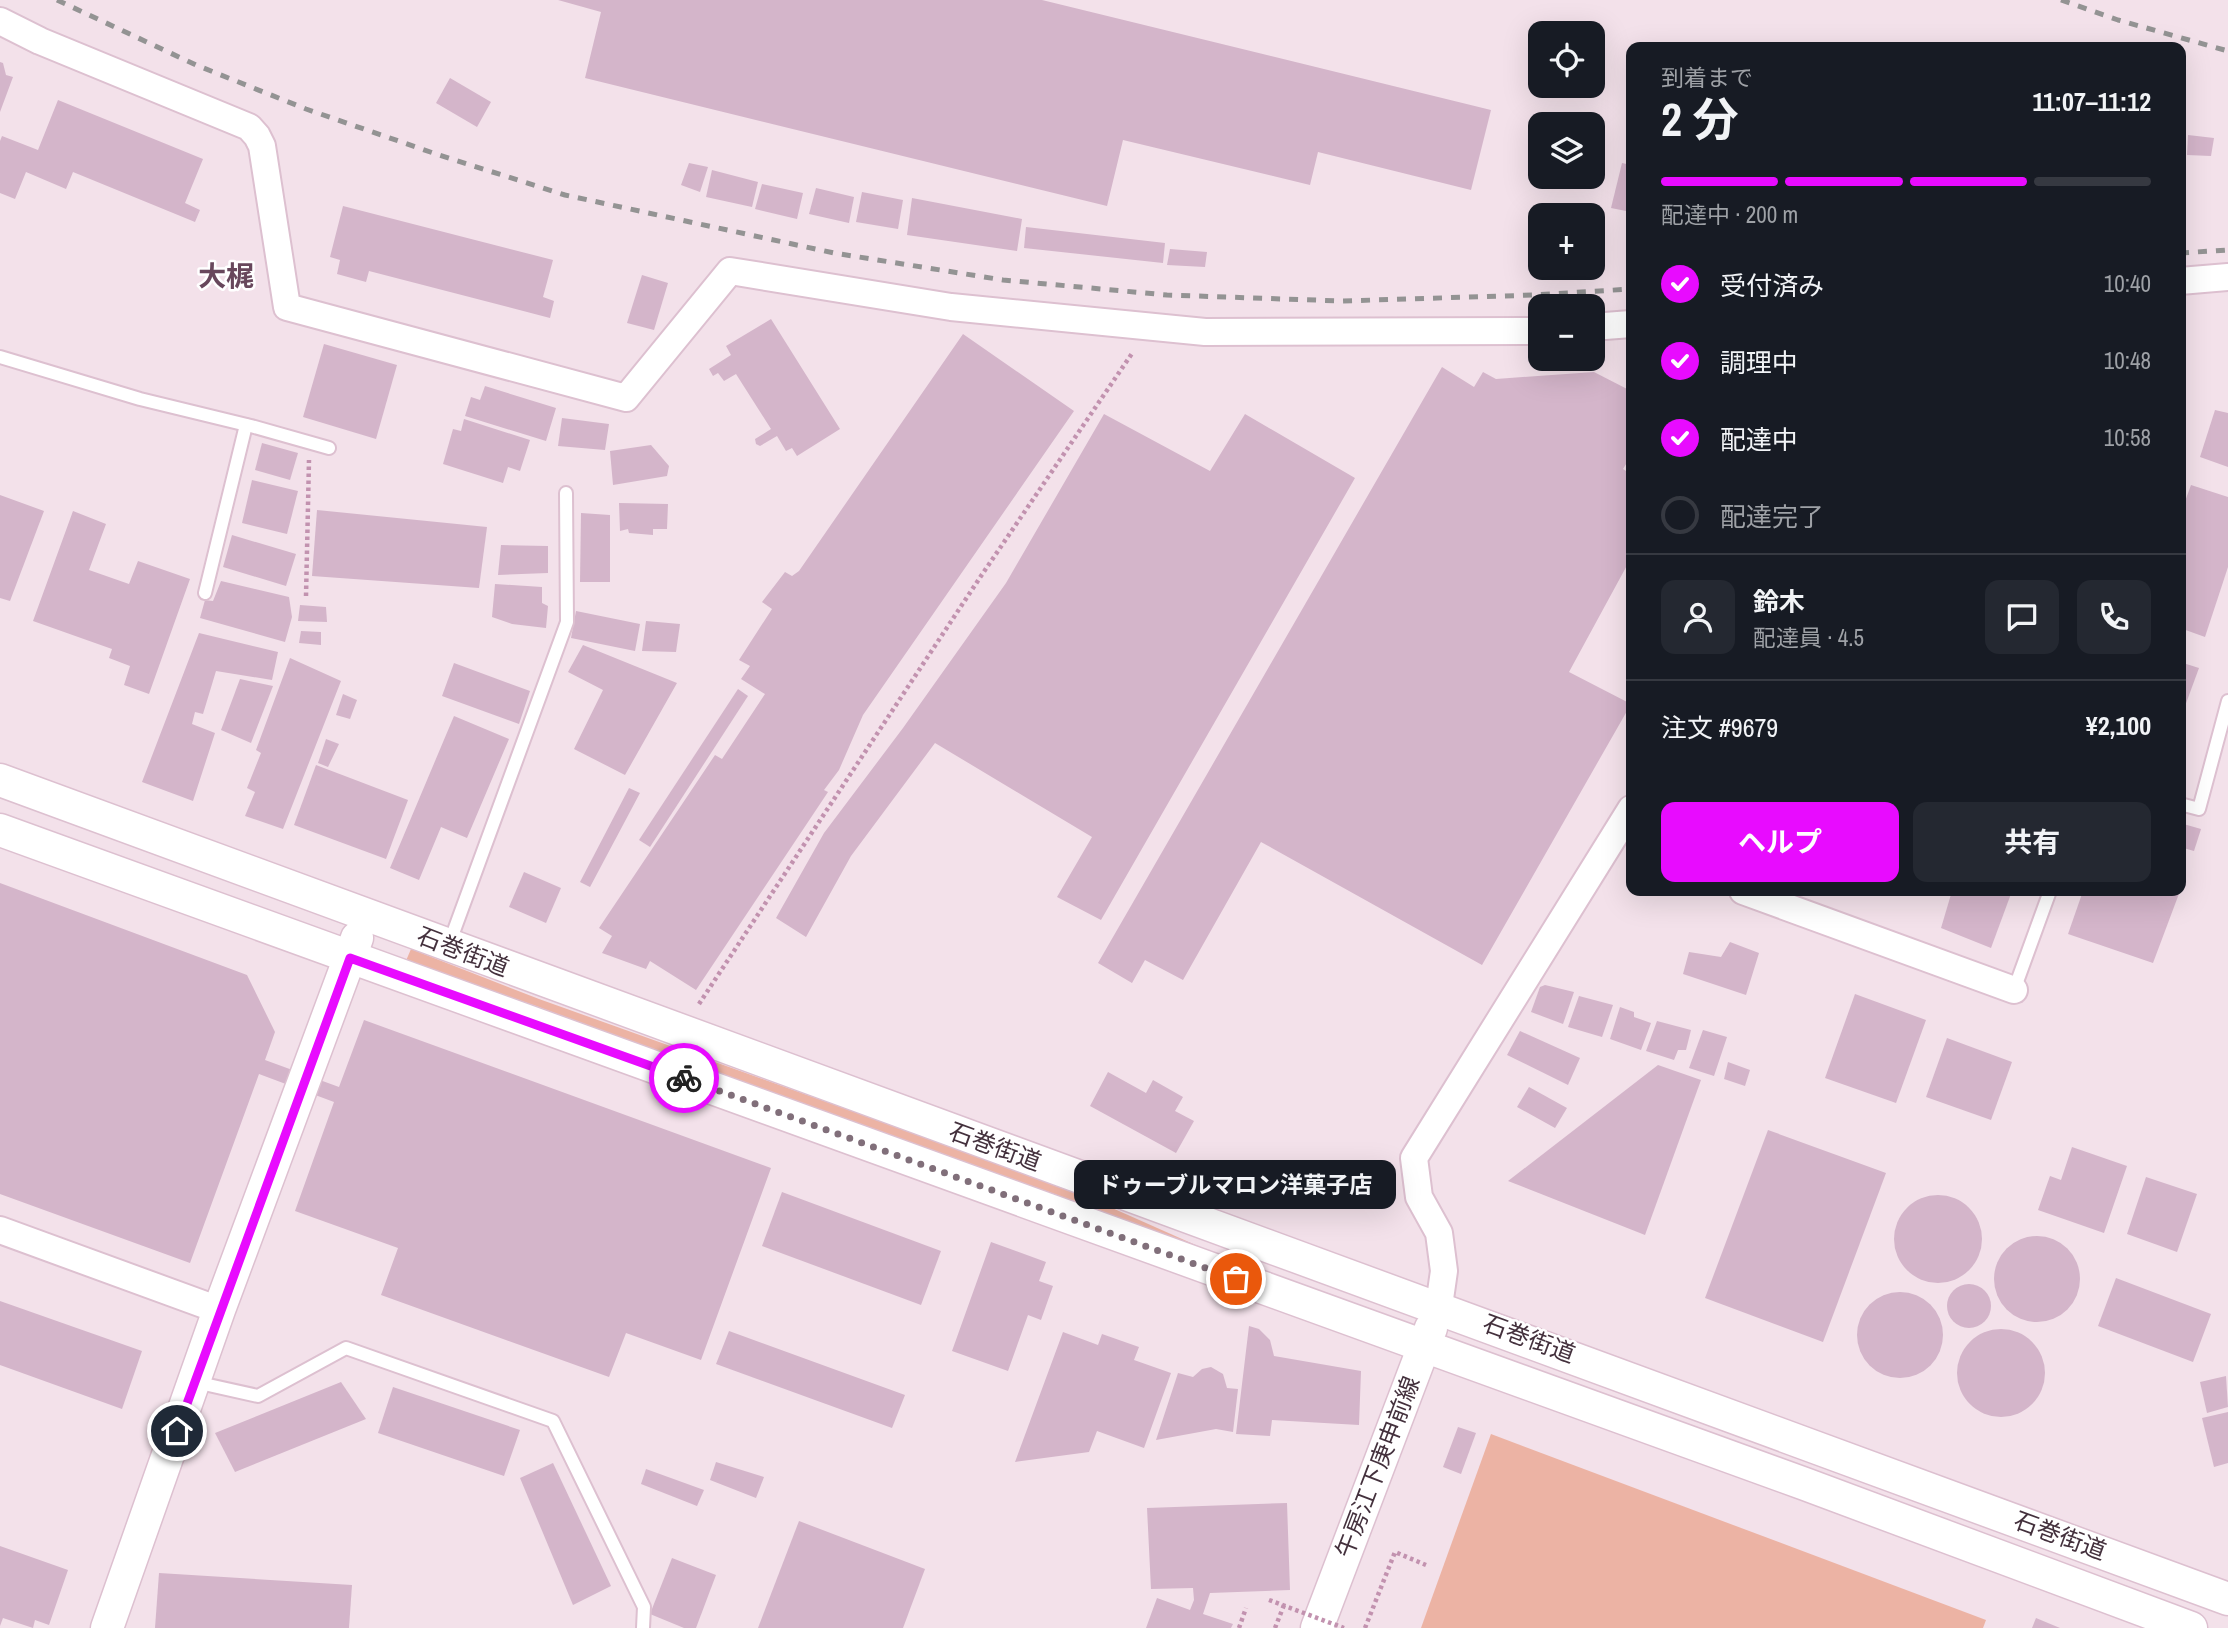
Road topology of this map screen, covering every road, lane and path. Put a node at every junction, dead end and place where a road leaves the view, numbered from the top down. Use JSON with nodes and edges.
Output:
{"nodes":[{"id":1,"x":0,"y":21,"type":"edge"},
{"id":2,"x":2228,"y":278,"type":"edge"},
{"id":3,"x":2186,"y":281,"type":"edge"},
{"id":4,"x":1626,"y":324,"type":"edge"},
{"id":5,"x":1605,"y":326,"type":"edge"},
{"id":6,"x":1150,"y":327,"type":"junction"},
{"id":7,"x":1528,"y":331,"type":"edge"},
{"id":8,"x":0,"y":357,"type":"edge"},
{"id":9,"x":246,"y":425,"type":"junction"},
{"id":10,"x":310,"y":443,"type":"junction"},
{"id":11,"x":329,"y":448,"type":"dead end"},
{"id":12,"x":566,"y":493,"type":"dead end"},
{"id":13,"x":205,"y":593,"type":"dead end"},
{"id":14,"x":306,"y":596,"type":"dead end"},
{"id":15,"x":2228,"y":701,"type":"edge"},
{"id":16,"x":0,"y":780,"type":"edge"},
{"id":17,"x":2186,"y":806,"type":"edge"},
{"id":18,"x":1626,"y":828,"type":"edge"},
{"id":19,"x":0,"y":830,"type":"edge"},
{"id":20,"x":1621,"y":846,"type":"edge"},
{"id":21,"x":1757,"y":896,"type":"edge"},
{"id":22,"x":2048,"y":896,"type":"edge"},
{"id":23,"x":365,"y":916,"type":"junction"},
{"id":24,"x":448,"y":947,"type":"junction"},
{"id":25,"x":350,"y":958,"type":"junction"},
{"id":26,"x":2014,"y":990,"type":"joint"},
{"id":27,"x":699,"y":1004,"type":"dead end"},
{"id":28,"x":0,"y":1230,"type":"edge"},
{"id":29,"x":1439,"y":1306,"type":"junction"},
{"id":30,"x":219,"y":1310,"type":"junction"},
{"id":31,"x":1424,"y":1348,"type":"junction"},
{"id":32,"x":194,"y":1382,"type":"junction"},
{"id":33,"x":1426,"y":1565,"type":"dead end"},
{"id":34,"x":2228,"y":1599,"type":"edge"},
{"id":35,"x":1269,"y":1600,"type":"dead end"},
{"id":36,"x":1284,"y":1605,"type":"junction"},
{"id":37,"x":1247,"y":1608,"type":"dead end"},
{"id":38,"x":2149,"y":1620,"type":"edge"},
{"id":39,"x":107,"y":1628,"type":"edge"},
{"id":40,"x":643,"y":1628,"type":"edge"},
{"id":41,"x":1240,"y":1628,"type":"edge"},
{"id":42,"x":1275,"y":1628,"type":"edge"},
{"id":43,"x":1317,"y":1628,"type":"edge"},
{"id":44,"x":1344,"y":1628,"type":"edge"},
{"id":45,"x":1365,"y":1628,"type":"edge"},
{"id":46,"x":2191,"y":1628,"type":"edge"}],
"edges":[{"from":1,"to":6,"type":"street"},
{"from":2,"to":3,"type":"street"},
{"from":4,"to":5,"type":"street"},
{"from":6,"to":7,"type":"street"},
{"from":6,"to":27,"type":"path"},
{"from":8,"to":9,"type":"lane"},
{"from":9,"to":10,"type":"lane"},
{"from":9,"to":13,"type":"lane"},
{"from":10,"to":11,"type":"lane"},
{"from":10,"to":14,"type":"path"},
{"from":12,"to":24,"type":"lane"},
{"from":15,"to":17,"type":"lane"},
{"from":16,"to":23,"type":"street","name":"石巻街道"},
{"from":18,"to":20,"type":"street"},
{"from":19,"to":25,"type":"street","name":"石巻街道"},
{"from":20,"to":29,"type":"street"},
{"from":21,"to":26,"type":"street"},
{"from":22,"to":26,"type":"lane"},
{"from":23,"to":24,"type":"street","name":"石巻街道"},
{"from":23,"to":25,"type":"street"},
{"from":24,"to":29,"type":"street","name":"石巻街道"},
{"from":25,"to":30,"type":"street"},
{"from":25,"to":31,"type":"street","name":"石巻街道"},
{"from":28,"to":30,"type":"street"},
{"from":29,"to":31,"type":"street","name":"午房江下庚申前線"},
{"from":29,"to":34,"type":"street","name":"石巻街道"},
{"from":30,"to":32,"type":"street"},
{"from":31,"to":38,"type":"street","name":"石巻街道"},
{"from":31,"to":43,"type":"street","name":"午房江下庚申前線"},
{"from":32,"to":39,"type":"street"},
{"from":32,"to":40,"type":"lane"},
{"from":33,"to":45,"type":"path"},
{"from":35,"to":36,"type":"path","bridge":true},
{"from":36,"to":42,"type":"path"},
{"from":36,"to":44,"type":"path","bridge":true},
{"from":37,"to":41,"type":"path"},
{"from":38,"to":46,"type":"street","name":"石巻街道"}]}
